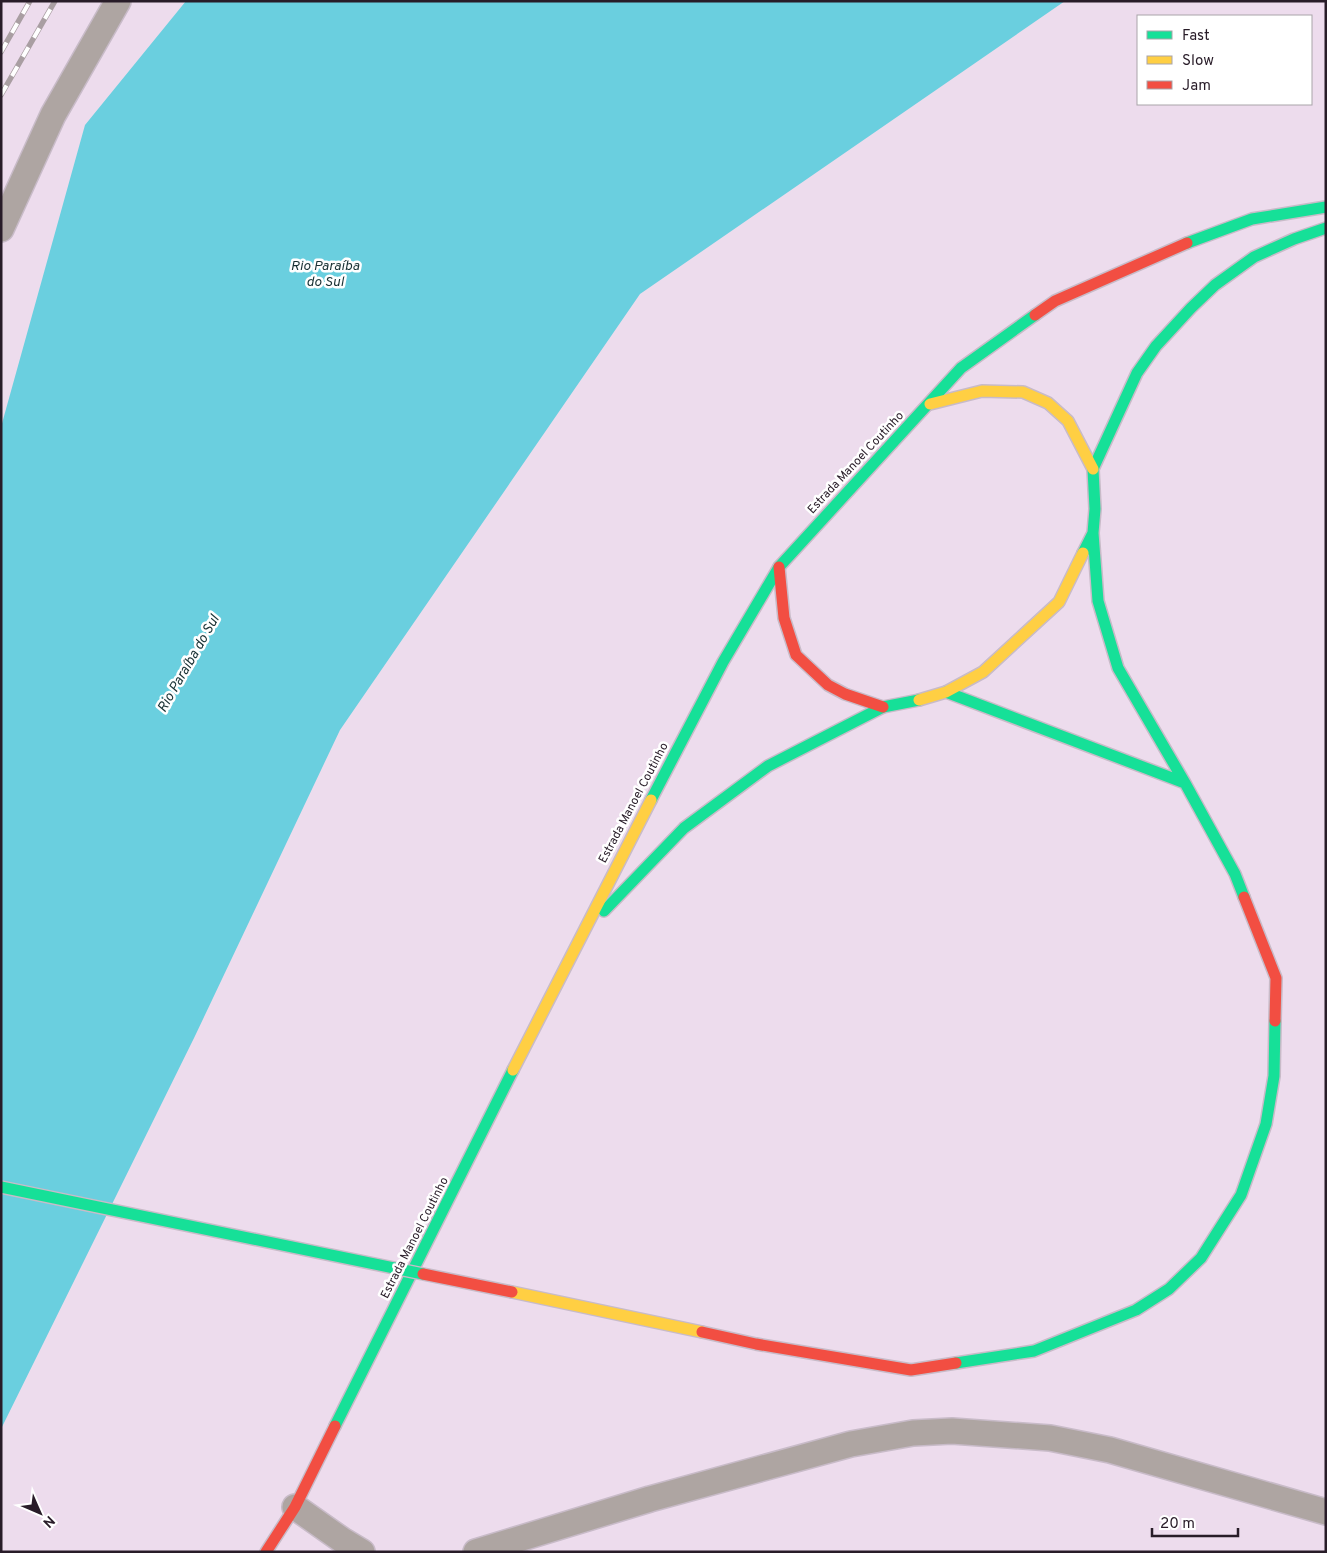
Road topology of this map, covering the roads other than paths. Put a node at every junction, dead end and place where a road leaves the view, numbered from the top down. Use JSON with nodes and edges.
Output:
{"nodes":[{"id":1,"x":118,"y":1,"type":"edge"},
{"id":2,"x":1326,"y":207,"type":"edge"},
{"id":3,"x":1326,"y":228,"type":"edge"},
{"id":4,"x":1,"y":229,"type":"edge"},
{"id":5,"x":930,"y":404,"type":"junction"},
{"id":6,"x":1093,"y":469,"type":"junction"},
{"id":7,"x":1093,"y":533,"type":"junction"},
{"id":8,"x":779,"y":567,"type":"junction"},
{"id":9,"x":946,"y":692,"type":"junction"},
{"id":10,"x":883,"y":707,"type":"junction"},
{"id":11,"x":1185,"y":782,"type":"junction"},
{"id":12,"x":582,"y":933,"type":"junction"},
{"id":13,"x":1,"y":1186,"type":"edge"},
{"id":14,"x":295,"y":1507,"type":"junction"},
{"id":15,"x":1326,"y":1512,"type":"edge"},
{"id":16,"x":266,"y":1552,"type":"edge"},
{"id":17,"x":362,"y":1552,"type":"edge"},
{"id":18,"x":476,"y":1552,"type":"edge"}],
"edges":[{"from":1,"to":4,"type":"street"},
{"from":2,"to":5,"type":"street","name":"Estrada Manoel Coutinho"},
{"from":3,"to":6,"type":"street","name":"Estrada Manoel Coutinho"},
{"from":5,"to":6,"type":"street"},
{"from":5,"to":8,"type":"street","name":"Estrada Manoel Coutinho"},
{"from":6,"to":7,"type":"street","name":"Estrada Manoel Coutinho"},
{"from":7,"to":9,"type":"street","name":"Estrada Manoel Coutinho"},
{"from":7,"to":11,"type":"street"},
{"from":8,"to":10,"type":"street"},
{"from":8,"to":12,"type":"street","name":"Estrada Manoel Coutinho"},
{"from":9,"to":10,"type":"street","name":"Estrada Manoel Coutinho"},
{"from":9,"to":11,"type":"street"},
{"from":10,"to":12,"type":"street","name":"Estrada Manoel Coutinho"},
{"from":11,"to":13,"type":"street","bridge":true},
{"from":12,"to":14,"type":"street","name":"Estrada Manoel Coutinho"},
{"from":14,"to":16,"type":"street","name":"Estrada Manoel Coutinho"},
{"from":14,"to":17,"type":"street"},
{"from":15,"to":18,"type":"street"}]}
